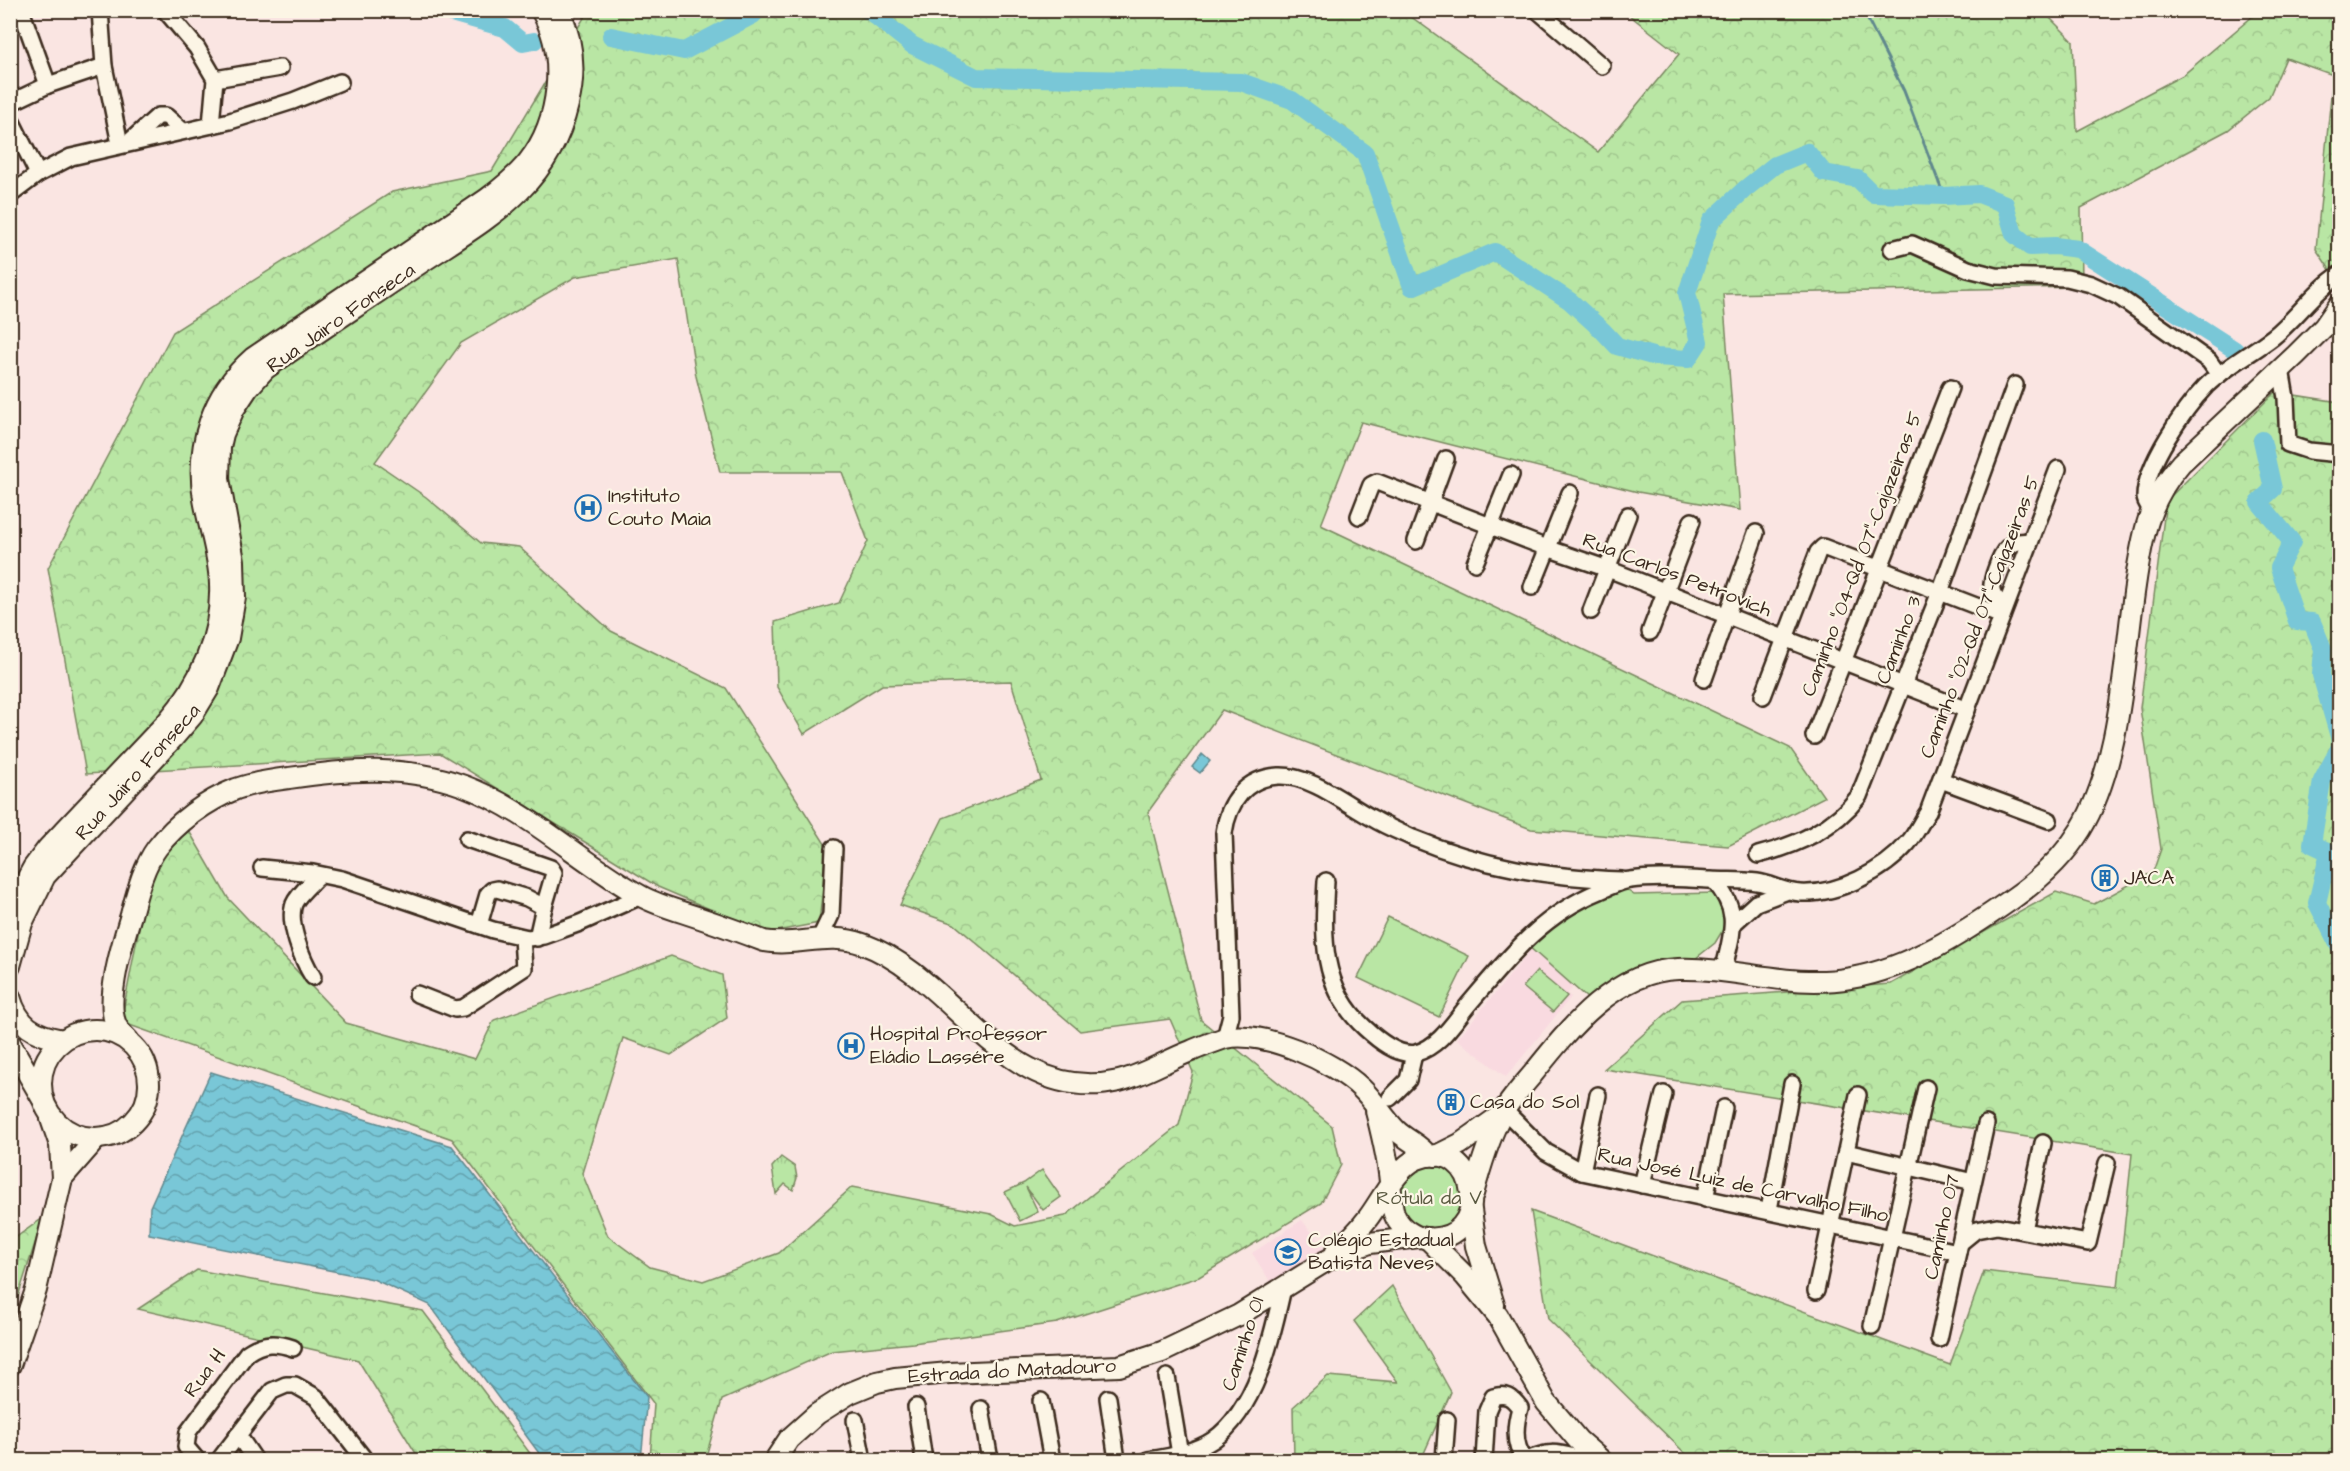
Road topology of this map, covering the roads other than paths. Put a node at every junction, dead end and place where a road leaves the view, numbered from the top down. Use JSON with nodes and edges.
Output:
{"nodes":[{"id":1,"x":21,"y":10,"type":"edge"},
{"id":2,"x":100,"y":10,"type":"edge"},
{"id":3,"x":165,"y":10,"type":"edge"},
{"id":4,"x":541,"y":10,"type":"edge"},
{"id":5,"x":559,"y":10,"type":"edge"},
{"id":6,"x":1538,"y":10,"type":"edge"},
{"id":7,"x":104,"y":66,"type":"junction"},
{"id":8,"x":1602,"y":66,"type":"dead end"},
{"id":9,"x":280,"y":68,"type":"dead end"},
{"id":10,"x":215,"y":79,"type":"junction"},
{"id":11,"x":340,"y":82,"type":"dead end"},
{"id":12,"x":48,"y":85,"type":"junction"},
{"id":13,"x":10,"y":102,"type":"edge"},
{"id":14,"x":10,"y":118,"type":"edge"},
{"id":15,"x":211,"y":125,"type":"junction"},
{"id":16,"x":124,"y":143,"type":"junction"},
{"id":17,"x":38,"y":174,"type":"junction"},
{"id":18,"x":10,"y":195,"type":"edge"},
{"id":19,"x":1892,"y":249,"type":"dead end"},
{"id":20,"x":2340,"y":274,"type":"edge"},
{"id":21,"x":2340,"y":304,"type":"edge"},
{"id":22,"x":2282,"y":369,"type":"junction"},
{"id":23,"x":2219,"y":375,"type":"junction"},
{"id":24,"x":2015,"y":385,"type":"dead end"},
{"id":25,"x":1950,"y":388,"type":"dead end"},
{"id":26,"x":2340,"y":454,"type":"edge"},
{"id":27,"x":1446,"y":459,"type":"dead end"},
{"id":28,"x":2058,"y":469,"type":"dead end"},
{"id":29,"x":1510,"y":476,"type":"dead end"},
{"id":30,"x":1570,"y":493,"type":"dead end"},
{"id":31,"x":1429,"y":503,"type":"junction"},
{"id":32,"x":2151,"y":509,"type":"junction"},
{"id":33,"x":1628,"y":515,"type":"dead end"},
{"id":34,"x":1359,"y":516,"type":"dead end"},
{"id":35,"x":1692,"y":520,"type":"dead end"},
{"id":36,"x":1489,"y":526,"type":"junction"},
{"id":37,"x":1755,"y":533,"type":"dead end"},
{"id":38,"x":1416,"y":541,"type":"dead end"},
{"id":39,"x":2030,"y":542,"type":"junction"},
{"id":40,"x":1547,"y":548,"type":"junction"},
{"id":41,"x":1475,"y":563,"type":"dead end"},
{"id":42,"x":1880,"y":568,"type":"junction"},
{"id":43,"x":1608,"y":569,"type":"junction"},
{"id":44,"x":1532,"y":587,"type":"dead end"},
{"id":45,"x":1940,"y":592,"type":"junction"},
{"id":46,"x":1666,"y":593,"type":"junction"},
{"id":47,"x":1591,"y":611,"type":"dead end"},
{"id":48,"x":2004,"y":611,"type":"junction"},
{"id":49,"x":1726,"y":616,"type":"junction"},
{"id":50,"x":1650,"y":632,"type":"dead end"},
{"id":51,"x":1785,"y":639,"type":"junction"},
{"id":52,"x":1843,"y":661,"type":"junction"},
{"id":53,"x":1704,"y":679,"type":"dead end"},
{"id":54,"x":1905,"y":684,"type":"junction"},
{"id":55,"x":1763,"y":696,"type":"dead end"},
{"id":56,"x":1967,"y":710,"type":"junction"},
{"id":57,"x":1814,"y":736,"type":"dead end"},
{"id":58,"x":1941,"y":780,"type":"junction"},
{"id":59,"x":2049,"y":819,"type":"dead end"},
{"id":60,"x":467,"y":839,"type":"dead end"},
{"id":61,"x":834,"y":848,"type":"dead end"},
{"id":62,"x":1758,"y":855,"type":"dead end"},
{"id":63,"x":262,"y":868,"type":"dead end"},
{"id":64,"x":319,"y":874,"type":"junction"},
{"id":65,"x":1628,"y":880,"type":"junction"},
{"id":66,"x":1714,"y":880,"type":"junction"},
{"id":67,"x":1326,"y":881,"type":"dead end"},
{"id":68,"x":1785,"y":892,"type":"junction"},
{"id":69,"x":641,"y":896,"type":"junction"},
{"id":70,"x":544,"y":907,"type":"junction"},
{"id":71,"x":10,"y":910,"type":"edge"},
{"id":72,"x":831,"y":915,"type":"junction"},
{"id":73,"x":1733,"y":924,"type":"junction"},
{"id":74,"x":478,"y":926,"type":"junction"},
{"id":75,"x":522,"y":938,"type":"junction"},
{"id":76,"x":537,"y":938,"type":"junction"},
{"id":77,"x":820,"y":938,"type":"junction"},
{"id":78,"x":844,"y":939,"type":"junction"},
{"id":79,"x":10,"y":966,"type":"edge"},
{"id":80,"x":1723,"y":973,"type":"junction"},
{"id":81,"x":313,"y":977,"type":"dead end"},
{"id":82,"x":114,"y":987,"type":"junction"},
{"id":83,"x":417,"y":994,"type":"dead end"},
{"id":84,"x":10,"y":997,"type":"edge"},
{"id":85,"x":71,"y":1036,"type":"junction"},
{"id":86,"x":1232,"y":1037,"type":"junction"},
{"id":87,"x":128,"y":1040,"type":"junction"},
{"id":88,"x":10,"y":1043,"type":"edge"},
{"id":89,"x":1414,"y":1054,"type":"junction"},
{"id":90,"x":1792,"y":1084,"type":"dead end"},
{"id":91,"x":1926,"y":1088,"type":"dead end"},
{"id":92,"x":1664,"y":1094,"type":"dead end"},
{"id":93,"x":1598,"y":1095,"type":"dead end"},
{"id":94,"x":1858,"y":1095,"type":"dead end"},
{"id":95,"x":1383,"y":1103,"type":"junction"},
{"id":96,"x":46,"y":1106,"type":"junction"},
{"id":97,"x":1725,"y":1108,"type":"dead end"},
{"id":98,"x":1503,"y":1113,"type":"junction"},
{"id":99,"x":1986,"y":1124,"type":"dead end"},
{"id":100,"x":96,"y":1139,"type":"junction"},
{"id":101,"x":2043,"y":1143,"type":"dead end"},
{"id":102,"x":1845,"y":1152,"type":"junction"},
{"id":103,"x":1432,"y":1156,"type":"junction"},
{"id":104,"x":2107,"y":1163,"type":"dead end"},
{"id":105,"x":1907,"y":1167,"type":"junction"},
{"id":106,"x":1582,"y":1172,"type":"junction"},
{"id":107,"x":62,"y":1178,"type":"junction"},
{"id":108,"x":1973,"y":1182,"type":"junction"},
{"id":109,"x":1391,"y":1185,"type":"junction"},
{"id":110,"x":1642,"y":1185,"type":"junction"},
{"id":111,"x":1705,"y":1199,"type":"junction"},
{"id":112,"x":1472,"y":1202,"type":"junction"},
{"id":113,"x":1769,"y":1210,"type":"junction"},
{"id":114,"x":1830,"y":1224,"type":"junction"},
{"id":115,"x":2024,"y":1230,"type":"junction"},
{"id":116,"x":1423,"y":1237,"type":"junction"},
{"id":117,"x":1892,"y":1238,"type":"junction"},
{"id":118,"x":1959,"y":1247,"type":"junction"},
{"id":119,"x":1326,"y":1261,"type":"junction"},
{"id":120,"x":1283,"y":1288,"type":"junction"},
{"id":121,"x":1816,"y":1291,"type":"dead end"},
{"id":122,"x":1498,"y":1316,"type":"junction"},
{"id":123,"x":1872,"y":1326,"type":"dead end"},
{"id":124,"x":1940,"y":1340,"type":"dead end"},
{"id":125,"x":293,"y":1348,"type":"dead end"},
{"id":126,"x":10,"y":1365,"type":"edge"},
{"id":127,"x":1167,"y":1377,"type":"dead end"},
{"id":128,"x":1108,"y":1398,"type":"dead end"},
{"id":129,"x":1041,"y":1401,"type":"dead end"},
{"id":130,"x":916,"y":1407,"type":"dead end"},
{"id":131,"x":981,"y":1409,"type":"dead end"},
{"id":132,"x":855,"y":1420,"type":"dead end"},
{"id":133,"x":1447,"y":1420,"type":"dead end"},
{"id":134,"x":238,"y":1435,"type":"junction"},
{"id":135,"x":1594,"y":1454,"type":"edge"},
{"id":136,"x":1180,"y":1457,"type":"edge"},
{"id":137,"x":197,"y":1461,"type":"edge"},
{"id":138,"x":219,"y":1461,"type":"edge"},
{"id":139,"x":255,"y":1461,"type":"edge"},
{"id":140,"x":365,"y":1461,"type":"edge"},
{"id":141,"x":775,"y":1461,"type":"edge"},
{"id":142,"x":862,"y":1461,"type":"edge"},
{"id":143,"x":924,"y":1461,"type":"edge"},
{"id":144,"x":990,"y":1461,"type":"edge"},
{"id":145,"x":1052,"y":1461,"type":"edge"},
{"id":146,"x":1117,"y":1461,"type":"edge"},
{"id":147,"x":1148,"y":1461,"type":"edge"},
{"id":148,"x":1444,"y":1461,"type":"edge"},
{"id":149,"x":1484,"y":1461,"type":"edge"},
{"id":150,"x":1526,"y":1461,"type":"edge"}],
"edges":[{"from":1,"to":12,"type":"street"},
{"from":2,"to":7,"type":"street"},
{"from":3,"to":10,"type":"street"},
{"from":4,"to":71,"type":"main road","name":"Rua Jairo Fonseca"},
{"from":5,"to":79,"type":"main road","name":"Rua Jairo Fonseca"},
{"from":6,"to":8,"type":"street"},
{"from":7,"to":12,"type":"street"},
{"from":7,"to":16,"type":"street"},
{"from":9,"to":10,"type":"street"},
{"from":10,"to":15,"type":"street"},
{"from":11,"to":15,"type":"street"},
{"from":12,"to":13,"type":"street"},
{"from":14,"to":17,"type":"street"},
{"from":15,"to":16,"type":"street"},
{"from":16,"to":17,"type":"street"},
{"from":17,"to":18,"type":"street"},
{"from":19,"to":23,"type":"street"},
{"from":20,"to":23,"type":"street"},
{"from":21,"to":22,"type":"main road"},
{"from":22,"to":26,"type":"street"},
{"from":22,"to":32,"type":"main road"},
{"from":23,"to":32,"type":"street"},
{"from":24,"to":45,"type":"street","name":"Caminho 3"},
{"from":25,"to":42,"type":"street","name":"Caminho \"04-Qd 07\"-Cajazeiras 5"},
{"from":27,"to":31,"type":"street"},
{"from":28,"to":39,"type":"street","name":"Caminho \"02-Qd 07\"-Cajazeiras 5"},
{"from":29,"to":36,"type":"street"},
{"from":30,"to":40,"type":"street"},
{"from":31,"to":34,"type":"street","name":"Rua Carlos Petrovich"},
{"from":31,"to":36,"type":"street","name":"Rua Carlos Petrovich"},
{"from":31,"to":38,"type":"street"},
{"from":32,"to":80,"type":"main road"},
{"from":33,"to":43,"type":"street"},
{"from":35,"to":46,"type":"street"},
{"from":36,"to":40,"type":"street","name":"Rua Carlos Petrovich"},
{"from":36,"to":41,"type":"street"},
{"from":37,"to":49,"type":"street"},
{"from":39,"to":48,"type":"street","name":"Caminho \"02-Qd 07\"-Cajazeiras 5"},
{"from":39,"to":48,"type":"street"},
{"from":40,"to":43,"type":"street","name":"Rua Carlos Petrovich"},
{"from":40,"to":44,"type":"street"},
{"from":42,"to":45,"type":"street"},
{"from":42,"to":51,"type":"street"},
{"from":42,"to":52,"type":"street","name":"Caminho \"04-Qd 07\"-Cajazeiras 5"},
{"from":43,"to":46,"type":"street","name":"Rua Carlos Petrovich"},
{"from":43,"to":47,"type":"street"},
{"from":45,"to":48,"type":"street"},
{"from":45,"to":54,"type":"street","name":"Caminho 3"},
{"from":46,"to":49,"type":"street","name":"Rua Carlos Petrovich"},
{"from":46,"to":50,"type":"street"},
{"from":48,"to":56,"type":"street","name":"Caminho \"02-Qd 07\"-Cajazeiras 5"},
{"from":49,"to":51,"type":"street","name":"Rua Carlos Petrovich"},
{"from":49,"to":53,"type":"street"},
{"from":51,"to":52,"type":"street","name":"Rua Carlos Petrovich"},
{"from":51,"to":55,"type":"street"},
{"from":52,"to":54,"type":"street","name":"Rua Carlos Petrovich"},
{"from":52,"to":57,"type":"street","name":"Caminho \"04-Qd 07\"-Cajazeiras 5"},
{"from":54,"to":56,"type":"street","name":"Rua Carlos Petrovich"},
{"from":54,"to":62,"type":"street","name":"Caminho 3"},
{"from":56,"to":58,"type":"street","name":"Caminho \"02-Qd 07\"-Cajazeiras 5"},
{"from":58,"to":59,"type":"street"},
{"from":58,"to":68,"type":"street","name":"Caminho \"02-Qd 07\"-Cajazeiras 5"},
{"from":60,"to":70,"type":"street"},
{"from":61,"to":72,"type":"street"},
{"from":63,"to":64,"type":"street"},
{"from":64,"to":74,"type":"street"},
{"from":64,"to":81,"type":"street"},
{"from":65,"to":66,"type":"street"},
{"from":65,"to":86,"type":"street"},
{"from":65,"to":89,"type":"street"},
{"from":66,"to":68,"type":"street"},
{"from":66,"to":73,"type":"street"},
{"from":67,"to":89,"type":"street"},
{"from":68,"to":73,"type":"street"},
{"from":69,"to":76,"type":"street"},
{"from":69,"to":77,"type":"main road"},
{"from":69,"to":82,"type":"main road"},
{"from":70,"to":74,"type":"street"},
{"from":70,"to":76,"type":"street"},
{"from":72,"to":77,"type":"street"},
{"from":72,"to":78,"type":"street"},
{"from":73,"to":80,"type":"street"},
{"from":74,"to":75,"type":"street"},
{"from":75,"to":76,"type":"street"},
{"from":75,"to":83,"type":"street"},
{"from":77,"to":78,"type":"main road"},
{"from":78,"to":86,"type":"main road"},
{"from":80,"to":98,"type":"main road"},
{"from":82,"to":85,"type":"main road"},
{"from":82,"to":87,"type":"main road"},
{"from":84,"to":85,"type":"main road"},
{"from":85,"to":87,"type":"main road"},
{"from":85,"to":96,"type":"main road"},
{"from":86,"to":95,"type":"main road"},
{"from":87,"to":100,"type":"main road"},
{"from":88,"to":96,"type":"main road"},
{"from":89,"to":95,"type":"street"},
{"from":90,"to":113,"type":"street"},
{"from":91,"to":105,"type":"street"},
{"from":92,"to":110,"type":"street"},
{"from":93,"to":106,"type":"street"},
{"from":94,"to":102,"type":"street"},
{"from":95,"to":103,"type":"main road"},
{"from":95,"to":109,"type":"main road"},
{"from":96,"to":100,"type":"main road"},
{"from":96,"to":107,"type":"main road"},
{"from":97,"to":111,"type":"street"},
{"from":98,"to":103,"type":"main road"},
{"from":98,"to":106,"type":"street","name":"Rua José Luiz de Carvalho Filho"},
{"from":98,"to":112,"type":"main road"},
{"from":99,"to":108,"type":"street","name":"Caminho 07"},
{"from":100,"to":107,"type":"main road"},
{"from":101,"to":115,"type":"street"},
{"from":102,"to":105,"type":"street"},
{"from":102,"to":114,"type":"street"},
{"from":103,"to":109,"type":"main road"},
{"from":103,"to":112,"type":"main road"},
{"from":104,"to":115,"type":"street"},
{"from":105,"to":108,"type":"street"},
{"from":105,"to":117,"type":"street"},
{"from":106,"to":110,"type":"street","name":"Rua José Luiz de Carvalho Filho"},
{"from":107,"to":126,"type":"main road"},
{"from":108,"to":118,"type":"street","name":"Caminho 07"},
{"from":109,"to":116,"type":"main road"},
{"from":109,"to":119,"type":"main road","name":"Estrada do Matadouro"},
{"from":110,"to":111,"type":"street","name":"Rua José Luiz de Carvalho Filho"},
{"from":111,"to":113,"type":"street","name":"Rua José Luiz de Carvalho Filho"},
{"from":112,"to":116,"type":"main road"},
{"from":112,"to":122,"type":"main road"},
{"from":113,"to":114,"type":"street","name":"Rua José Luiz de Carvalho Filho"},
{"from":114,"to":117,"type":"street","name":"Rua José Luiz de Carvalho Filho"},
{"from":114,"to":121,"type":"street"},
{"from":115,"to":118,"type":"street"},
{"from":116,"to":119,"type":"main road","name":"Estrada do Matadouro"},
{"from":116,"to":122,"type":"main road"},
{"from":117,"to":118,"type":"street","name":"Rua José Luiz de Carvalho Filho"},
{"from":117,"to":123,"type":"street"},
{"from":118,"to":124,"type":"street","name":"Caminho 07"},
{"from":119,"to":120,"type":"main road","name":"Estrada do Matadouro"},
{"from":120,"to":136,"type":"street","name":"Caminho 01"},
{"from":120,"to":141,"type":"main road","name":"Estrada do Matadouro"},
{"from":122,"to":135,"type":"main road"},
{"from":125,"to":137,"type":"street","name":"Rua H"},
{"from":127,"to":136,"type":"street"},
{"from":128,"to":146,"type":"street"},
{"from":129,"to":145,"type":"street"},
{"from":130,"to":143,"type":"street"},
{"from":131,"to":144,"type":"street"},
{"from":132,"to":142,"type":"street"},
{"from":133,"to":148,"type":"street"},
{"from":134,"to":138,"type":"street"},
{"from":134,"to":139,"type":"street"},
{"from":134,"to":140,"type":"street"},
{"from":135,"to":150,"type":"street"},
{"from":136,"to":147,"type":"street","name":"Caminho 01"},
{"from":149,"to":150,"type":"street"}]}
